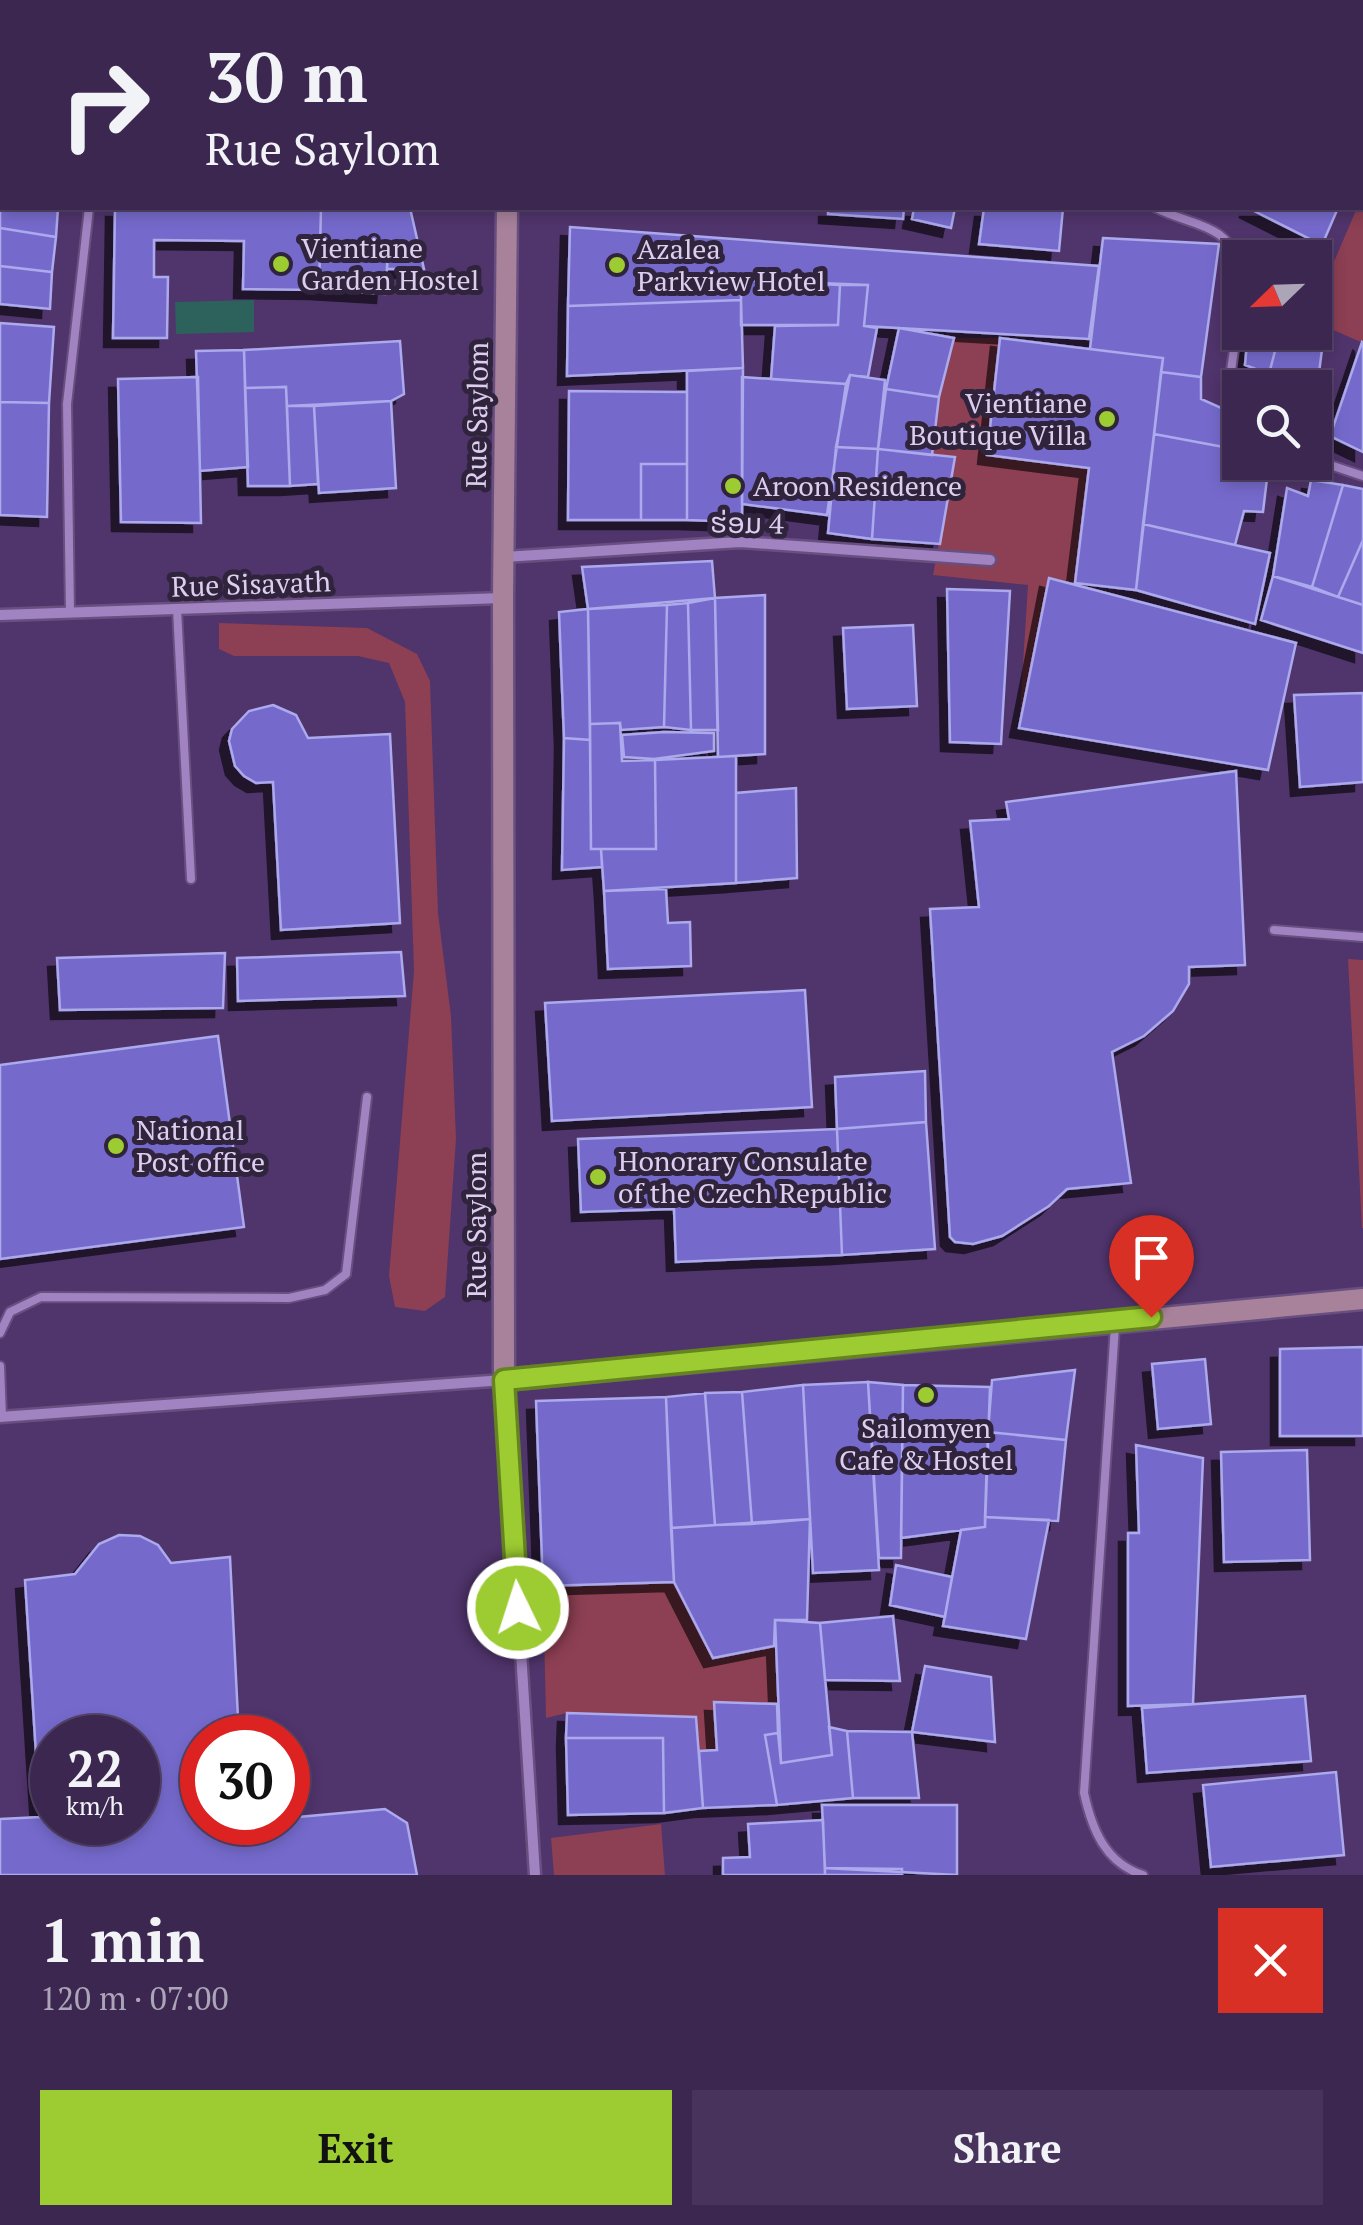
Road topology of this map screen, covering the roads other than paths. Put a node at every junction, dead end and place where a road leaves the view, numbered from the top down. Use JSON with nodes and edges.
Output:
{"nodes":[{"id":1,"x":89,"y":210,"type":"edge"},
{"id":2,"x":507,"y":210,"type":"edge"},
{"id":3,"x":1162,"y":210,"type":"edge"},
{"id":4,"x":1227,"y":240,"type":"edge"},
{"id":5,"x":1332,"y":466,"type":"edge"},
{"id":6,"x":1363,"y":476,"type":"edge"},
{"id":7,"x":503,"y":558,"type":"junction"},
{"id":8,"x":990,"y":560,"type":"dead end"},
{"id":9,"x":502,"y":598,"type":"junction"},
{"id":10,"x":178,"y":608,"type":"junction"},
{"id":11,"x":70,"y":612,"type":"junction"},
{"id":12,"x":0,"y":614,"type":"edge"},
{"id":13,"x":191,"y":879,"type":"dead end"},
{"id":14,"x":1274,"y":930,"type":"dead end"},
{"id":15,"x":1363,"y":937,"type":"edge"},
{"id":16,"x":366,"y":1098,"type":"dead end"},
{"id":17,"x":1363,"y":1299,"type":"edge"},
{"id":18,"x":1116,"y":1320,"type":"junction"},
{"id":19,"x":0,"y":1333,"type":"edge"},
{"id":20,"x":0,"y":1366,"type":"edge"},
{"id":21,"x":504,"y":1380,"type":"junction"},
{"id":22,"x":1,"y":1417,"type":"edge"},
{"id":23,"x":536,"y":1875,"type":"edge"},
{"id":24,"x":1143,"y":1875,"type":"edge"}],
"edges":[{"from":1,"to":11,"type":"lane"},
{"from":2,"to":7,"type":"street","name":"Rue Saylom"},
{"from":3,"to":4,"type":"lane"},
{"from":5,"to":6,"type":"lane"},
{"from":7,"to":8,"type":"street","name":"ຮ່ອມ 4"},
{"from":7,"to":9,"type":"street","name":"Rue Saylom"},
{"from":9,"to":10,"type":"street","name":"Rue Sisavath"},
{"from":9,"to":21,"type":"street","name":"Rue Saylom"},
{"from":10,"to":11,"type":"street","name":"Rue Sisavath"},
{"from":10,"to":13,"type":"lane"},
{"from":11,"to":12,"type":"street","name":"Rue Sisavath"},
{"from":14,"to":15,"type":"lane"},
{"from":16,"to":19,"type":"lane"},
{"from":17,"to":18,"type":"street"},
{"from":18,"to":21,"type":"street"},
{"from":18,"to":24,"type":"lane"},
{"from":20,"to":22,"type":"lane"},
{"from":21,"to":22,"type":"street"},
{"from":21,"to":23,"type":"street"}]}
